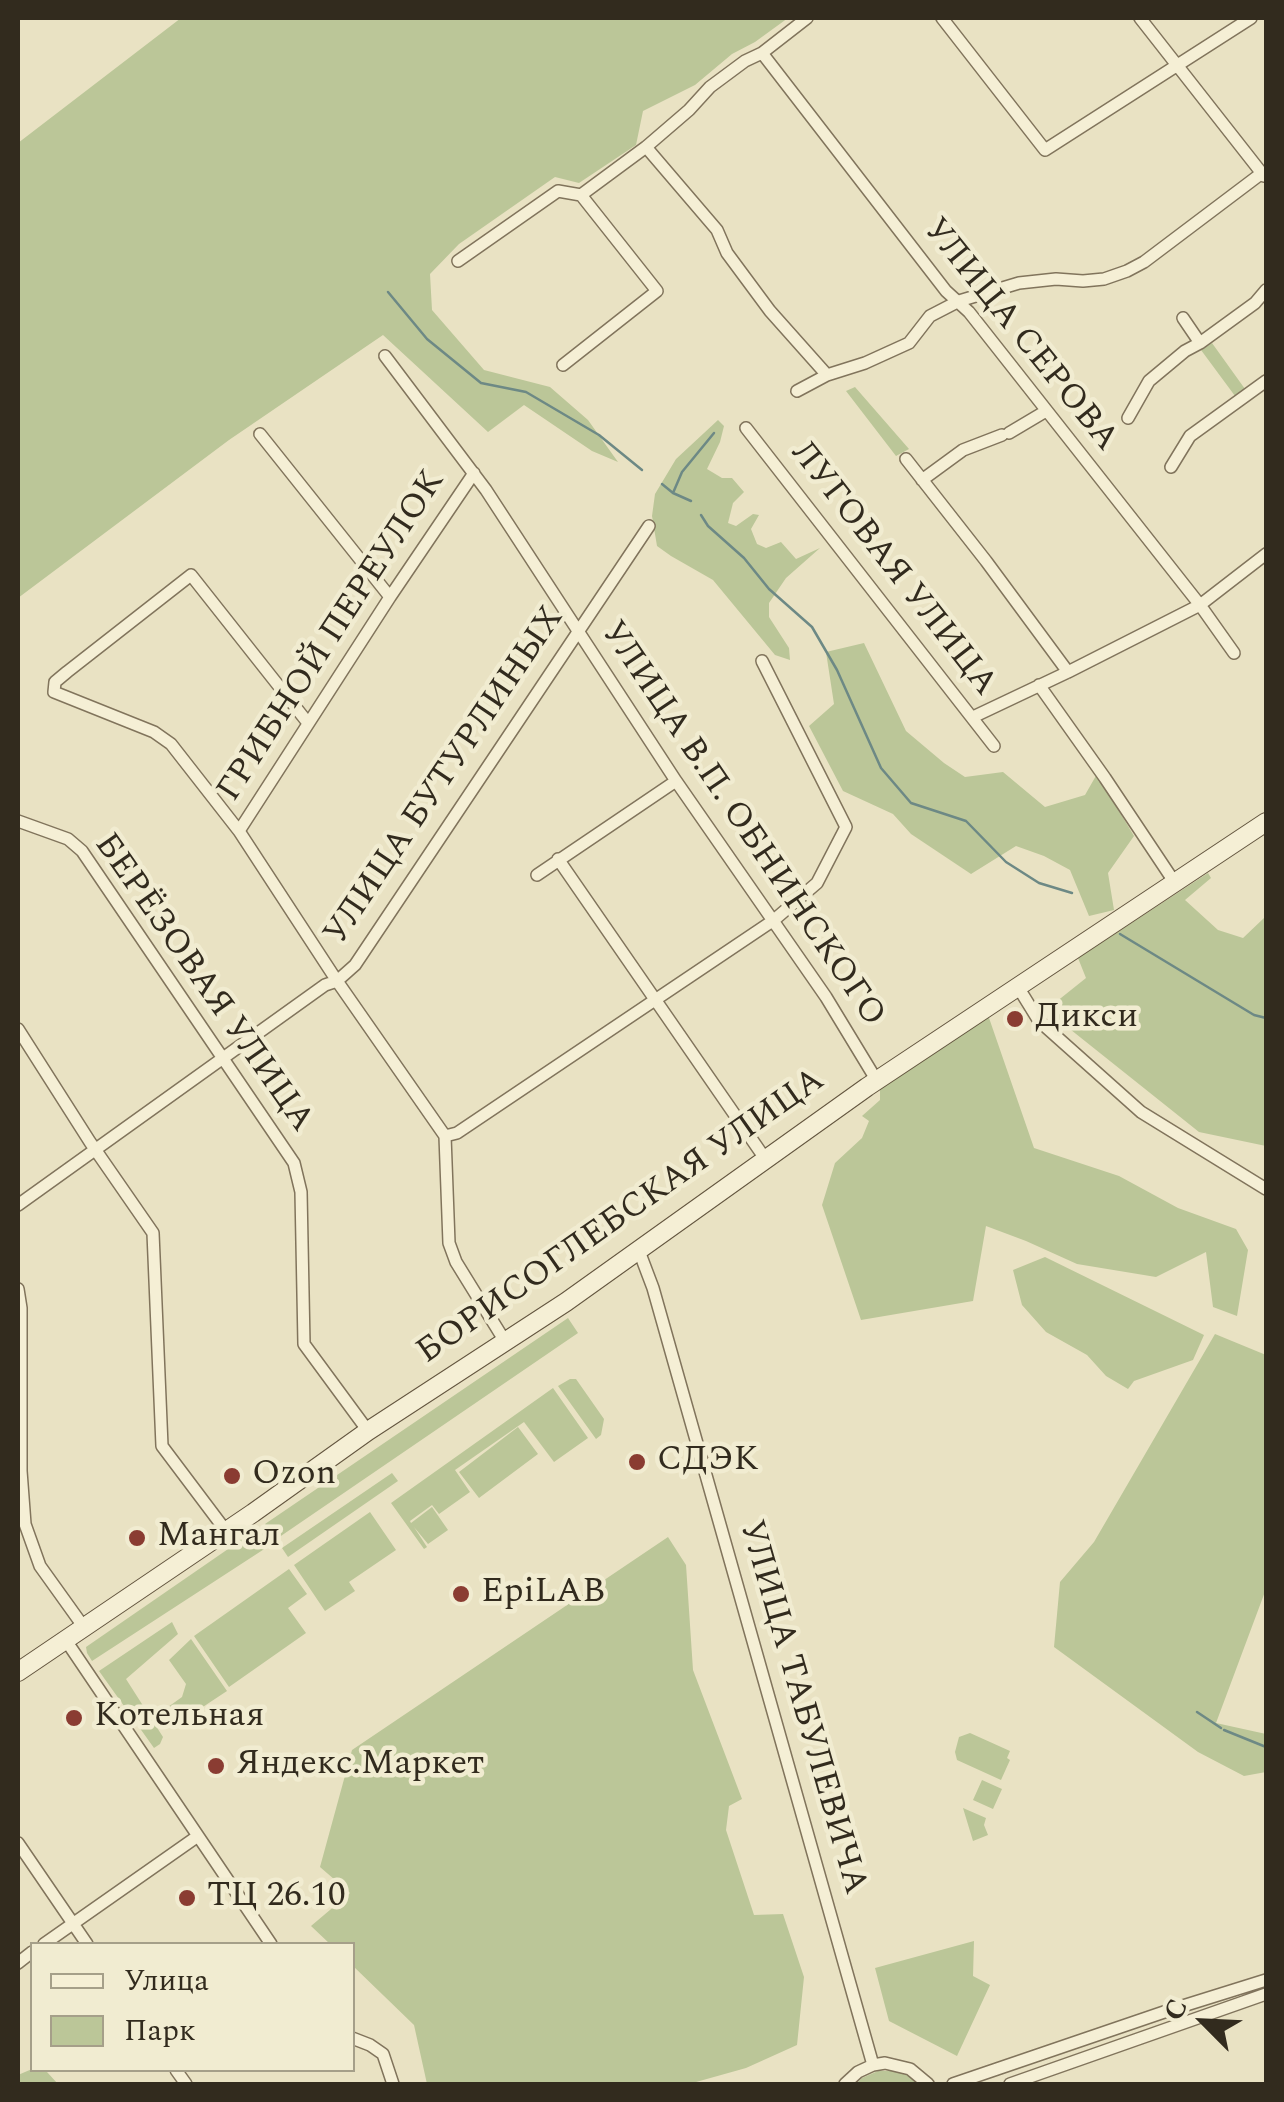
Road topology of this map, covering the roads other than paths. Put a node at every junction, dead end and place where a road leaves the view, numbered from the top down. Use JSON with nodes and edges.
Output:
{"nodes":[{"id":1,"x":808,"y":18,"type":"edge"},
{"id":2,"x":942,"y":18,"type":"edge"},
{"id":3,"x":1140,"y":18,"type":"edge"},
{"id":4,"x":1251,"y":18,"type":"edge"},
{"id":5,"x":762,"y":53,"type":"junction"},
{"id":6,"x":1178,"y":64,"type":"junction"},
{"id":7,"x":646,"y":147,"type":"junction"},
{"id":8,"x":1264,"y":176,"type":"edge"},
{"id":9,"x":581,"y":195,"type":"junction"},
{"id":10,"x":458,"y":261,"type":"dead end"},
{"id":11,"x":1266,"y":290,"type":"edge"},
{"id":12,"x":960,"y":301,"type":"junction"},
{"id":13,"x":1183,"y":318,"type":"dead end"},
{"id":14,"x":1200,"y":342,"type":"junction"},
{"id":15,"x":385,"y":356,"type":"dead end"},
{"id":16,"x":564,"y":366,"type":"dead end"},
{"id":17,"x":827,"y":376,"type":"junction"},
{"id":18,"x":1266,"y":381,"type":"edge"},
{"id":19,"x":797,"y":391,"type":"dead end"},
{"id":20,"x":1046,"y":412,"type":"junction"},
{"id":21,"x":1128,"y":418,"type":"dead end"},
{"id":22,"x":746,"y":428,"type":"dead end"},
{"id":23,"x":260,"y":434,"type":"dead end"},
{"id":24,"x":906,"y":459,"type":"dead end"},
{"id":25,"x":1170,"y":468,"type":"dead end"},
{"id":26,"x":474,"y":473,"type":"junction"},
{"id":27,"x":922,"y":480,"type":"junction"},
{"id":28,"x":648,"y":526,"type":"dead end"},
{"id":29,"x":1266,"y":554,"type":"edge"},
{"id":30,"x":390,"y":597,"type":"junction"},
{"id":31,"x":1200,"y":604,"type":"junction"},
{"id":32,"x":578,"y":632,"type":"junction"},
{"id":33,"x":1234,"y":653,"type":"dead end"},
{"id":34,"x":762,"y":661,"type":"dead end"},
{"id":35,"x":1068,"y":672,"type":"junction"},
{"id":36,"x":1038,"y":685,"type":"junction"},
{"id":37,"x":973,"y":717,"type":"junction"},
{"id":38,"x":308,"y":724,"type":"junction"},
{"id":39,"x":994,"y":746,"type":"dead end"},
{"id":40,"x":676,"y":781,"type":"junction"},
{"id":41,"x":18,"y":821,"type":"edge"},
{"id":42,"x":1266,"y":822,"type":"edge"},
{"id":43,"x":239,"y":831,"type":"junction"},
{"id":44,"x":558,"y":859,"type":"junction"},
{"id":45,"x":537,"y":874,"type":"dead end"},
{"id":46,"x":1175,"y":883,"type":"junction"},
{"id":47,"x":774,"y":920,"type":"junction"},
{"id":48,"x":337,"y":981,"type":"junction"},
{"id":49,"x":1018,"y":987,"type":"junction"},
{"id":50,"x":654,"y":1000,"type":"junction"},
{"id":51,"x":18,"y":1029,"type":"edge"},
{"id":52,"x":222,"y":1058,"type":"junction"},
{"id":53,"x":877,"y":1080,"type":"junction"},
{"id":54,"x":445,"y":1136,"type":"junction"},
{"id":55,"x":96,"y":1150,"type":"junction"},
{"id":56,"x":766,"y":1160,"type":"junction"},
{"id":57,"x":1266,"y":1189,"type":"edge"},
{"id":58,"x":18,"y":1205,"type":"edge"},
{"id":59,"x":638,"y":1251,"type":"junction"},
{"id":60,"x":18,"y":1289,"type":"edge"},
{"id":61,"x":506,"y":1342,"type":"junction"},
{"id":62,"x":368,"y":1431,"type":"junction"},
{"id":63,"x":19,"y":1472,"type":"edge"},
{"id":64,"x":226,"y":1531,"type":"junction"},
{"id":65,"x":83,"y":1626,"type":"junction"},
{"id":66,"x":66,"y":1639,"type":"junction"},
{"id":67,"x":18,"y":1672,"type":"edge"},
{"id":68,"x":198,"y":1836,"type":"junction"},
{"id":69,"x":18,"y":1842,"type":"edge"},
{"id":70,"x":72,"y":1924,"type":"junction"},
{"id":71,"x":47,"y":1942,"type":"edge"},
{"id":72,"x":86,"y":1942,"type":"edge"},
{"id":73,"x":270,"y":1942,"type":"edge"},
{"id":74,"x":1266,"y":1980,"type":"edge"},
{"id":75,"x":1266,"y":1994,"type":"edge"},
{"id":76,"x":355,"y":2039,"type":"edge"},
{"id":77,"x":873,"y":2065,"type":"junction"},
{"id":78,"x":393,"y":2084,"type":"edge"},
{"id":79,"x":845,"y":2084,"type":"edge"},
{"id":80,"x":928,"y":2084,"type":"edge"},
{"id":81,"x":953,"y":2084,"type":"edge"},
{"id":82,"x":1010,"y":2084,"type":"edge"}],
"edges":[{"from":1,"to":5,"type":"street"},
{"from":2,"to":6,"type":"street"},
{"from":3,"to":6,"type":"street"},
{"from":4,"to":6,"type":"street"},
{"from":5,"to":7,"type":"street"},
{"from":5,"to":12,"type":"street","name":"УЛИЦА СЕРОВА"},
{"from":6,"to":8,"type":"street"},
{"from":7,"to":9,"type":"street"},
{"from":7,"to":17,"type":"street"},
{"from":8,"to":12,"type":"street"},
{"from":9,"to":10,"type":"street"},
{"from":9,"to":16,"type":"street"},
{"from":11,"to":14,"type":"street"},
{"from":12,"to":17,"type":"street"},
{"from":12,"to":20,"type":"street","name":"УЛИЦА СЕРОВА"},
{"from":13,"to":14,"type":"street"},
{"from":14,"to":21,"type":"street"},
{"from":15,"to":26,"type":"street","name":"УЛИЦА В.П. ОБНИНСКОГО"},
{"from":17,"to":19,"type":"street"},
{"from":18,"to":25,"type":"street"},
{"from":20,"to":27,"type":"street"},
{"from":20,"to":31,"type":"street","name":"УЛИЦА СЕРОВА"},
{"from":22,"to":37,"type":"street","name":"ЛУГОВАЯ УЛИЦА"},
{"from":23,"to":30,"type":"street"},
{"from":24,"to":27,"type":"street"},
{"from":26,"to":30,"type":"street","name":"ГРИБНОЙ ПЕРЕУЛОК"},
{"from":26,"to":32,"type":"street","name":"УЛИЦА В.П. ОБНИНСКОГО"},
{"from":27,"to":35,"type":"street"},
{"from":28,"to":32,"type":"street","name":"УЛИЦА БУТУРЛИНЫХ"},
{"from":29,"to":31,"type":"street"},
{"from":30,"to":38,"type":"street","name":"ГРИБНОЙ ПЕРЕУЛОК"},
{"from":31,"to":33,"type":"street","name":"УЛИЦА СЕРОВА"},
{"from":31,"to":35,"type":"street"},
{"from":32,"to":40,"type":"street","name":"УЛИЦА В.П. ОБНИНСКОГО"},
{"from":32,"to":48,"type":"street","name":"УЛИЦА БУТУРЛИНЫХ"},
{"from":34,"to":47,"type":"street"},
{"from":35,"to":36,"type":"street"},
{"from":36,"to":37,"type":"street"},
{"from":36,"to":46,"type":"street","name":"ЛУГОВАЯ УЛИЦА"},
{"from":37,"to":39,"type":"street","name":"ЛУГОВАЯ УЛИЦА"},
{"from":38,"to":43,"type":"street","name":"ГРИБНОЙ ПЕРЕУЛОК"},
{"from":38,"to":43,"type":"street"},
{"from":40,"to":44,"type":"street"},
{"from":40,"to":47,"type":"street","name":"УЛИЦА В.П. ОБНИНСКОГО"},
{"from":41,"to":52,"type":"street","name":"БЕРЁЗОВАЯ УЛИЦА"},
{"from":42,"to":46,"type":"street","name":"БОРИСОГЛЕБСКАЯ УЛИЦА"},
{"from":43,"to":48,"type":"street"},
{"from":44,"to":45,"type":"street"},
{"from":44,"to":50,"type":"street"},
{"from":46,"to":49,"type":"street","name":"БОРИСОГЛЕБСКАЯ УЛИЦА"},
{"from":47,"to":50,"type":"street"},
{"from":47,"to":53,"type":"street","name":"УЛИЦА В.П. ОБНИНСКОГО"},
{"from":48,"to":52,"type":"street","name":"УЛИЦА БУТУРЛИНЫХ"},
{"from":48,"to":54,"type":"street"},
{"from":49,"to":53,"type":"street","name":"БОРИСОГЛЕБСКАЯ УЛИЦА"},
{"from":49,"to":57,"type":"street"},
{"from":50,"to":54,"type":"street"},
{"from":50,"to":56,"type":"street"},
{"from":51,"to":55,"type":"street"},
{"from":52,"to":55,"type":"street","name":"УЛИЦА БУТУРЛИНЫХ"},
{"from":52,"to":62,"type":"street","name":"БЕРЁЗОВАЯ УЛИЦА"},
{"from":53,"to":56,"type":"street","name":"БОРИСОГЛЕБСКАЯ УЛИЦА"},
{"from":54,"to":61,"type":"street"},
{"from":55,"to":58,"type":"street","name":"УЛИЦА БУТУРЛИНЫХ"},
{"from":55,"to":64,"type":"street"},
{"from":56,"to":59,"type":"street","name":"БОРИСОГЛЕБСКАЯ УЛИЦА"},
{"from":59,"to":61,"type":"street","name":"БОРИСОГЛЕБСКАЯ УЛИЦА"},
{"from":59,"to":77,"type":"street","name":"УЛИЦА ТАБУЛЕВИЧА"},
{"from":60,"to":63,"type":"street"},
{"from":61,"to":62,"type":"street","name":"БОРИСОГЛЕБСКАЯ УЛИЦА"},
{"from":62,"to":64,"type":"street","name":"БОРИСОГЛЕБСКАЯ УЛИЦА"},
{"from":63,"to":65,"type":"street"},
{"from":64,"to":65,"type":"street","name":"БОРИСОГЛЕБСКАЯ УЛИЦА"},
{"from":65,"to":66,"type":"street","name":"БОРИСОГЛЕБСКАЯ УЛИЦА"},
{"from":66,"to":67,"type":"street","name":"БОРИСОГЛЕБСКАЯ УЛИЦА"},
{"from":66,"to":68,"type":"street"},
{"from":68,"to":70,"type":"street"},
{"from":68,"to":73,"type":"street"},
{"from":69,"to":70,"type":"street"},
{"from":70,"to":71,"type":"street"},
{"from":70,"to":72,"type":"street"},
{"from":74,"to":81,"type":"street"},
{"from":75,"to":82,"type":"street"},
{"from":76,"to":78,"type":"street"},
{"from":77,"to":79,"type":"street"},
{"from":77,"to":80,"type":"street"}]}
